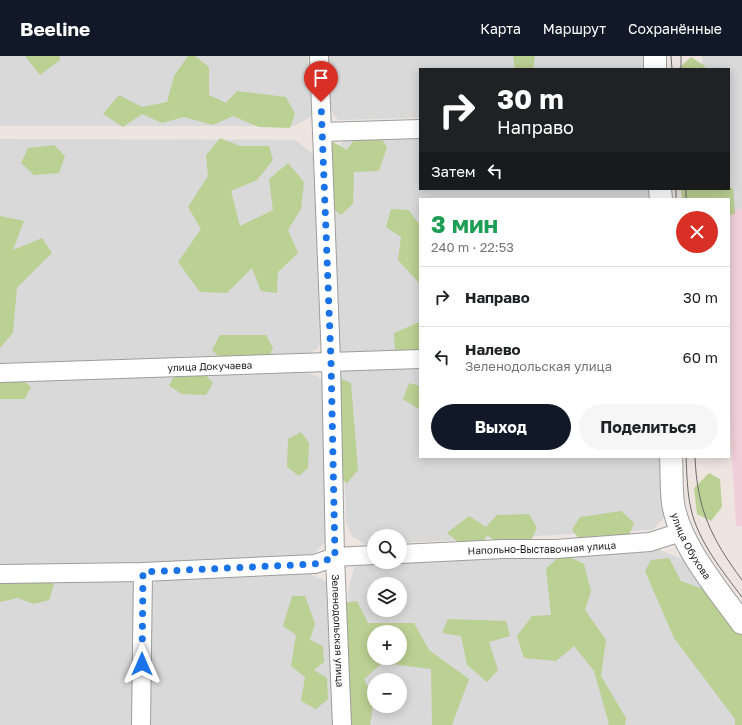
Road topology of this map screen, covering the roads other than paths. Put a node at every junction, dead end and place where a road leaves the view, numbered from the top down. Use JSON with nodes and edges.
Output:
{"nodes":[{"id":1,"x":319,"y":56,"type":"edge"},
{"id":2,"x":655,"y":56,"type":"edge"},
{"id":3,"x":656,"y":68,"type":"edge"},
{"id":4,"x":419,"y":129,"type":"edge"},
{"id":5,"x":322,"y":132,"type":"junction"},
{"id":6,"x":419,"y":359,"type":"edge"},
{"id":7,"x":331,"y":361,"type":"junction"},
{"id":8,"x":0,"y":373,"type":"edge"},
{"id":9,"x":671,"y":458,"type":"edge"},
{"id":10,"x":681,"y":532,"type":"junction"},
{"id":11,"x":407,"y":554,"type":"edge"},
{"id":12,"x":367,"y":555,"type":"edge"},
{"id":13,"x":335,"y":557,"type":"junction"},
{"id":14,"x":143,"y":572,"type":"junction"},
{"id":15,"x":0,"y":574,"type":"edge"},
{"id":16,"x":742,"y":623,"type":"edge"},
{"id":17,"x":141,"y":725,"type":"edge"},
{"id":18,"x":342,"y":725,"type":"edge"}],
"edges":[{"from":1,"to":5,"type":"street","name":"Зеленодольская улица"},
{"from":2,"to":3,"type":"street"},
{"from":4,"to":5,"type":"street"},
{"from":5,"to":7,"type":"street","name":"Зеленодольская улица"},
{"from":6,"to":7,"type":"street","name":"улица Докучаева"},
{"from":7,"to":8,"type":"street","name":"улица Докучаева"},
{"from":7,"to":13,"type":"street","name":"Зеленодольская улица"},
{"from":9,"to":10,"type":"street","name":"улица Обухова"},
{"from":10,"to":11,"type":"street","name":"Напольно-Выставочная улица"},
{"from":10,"to":16,"type":"street","name":"улица Обухова"},
{"from":12,"to":13,"type":"street"},
{"from":13,"to":14,"type":"street"},
{"from":13,"to":18,"type":"street","name":"Зеленодольская улица"},
{"from":14,"to":15,"type":"street"},
{"from":14,"to":17,"type":"street"}]}
